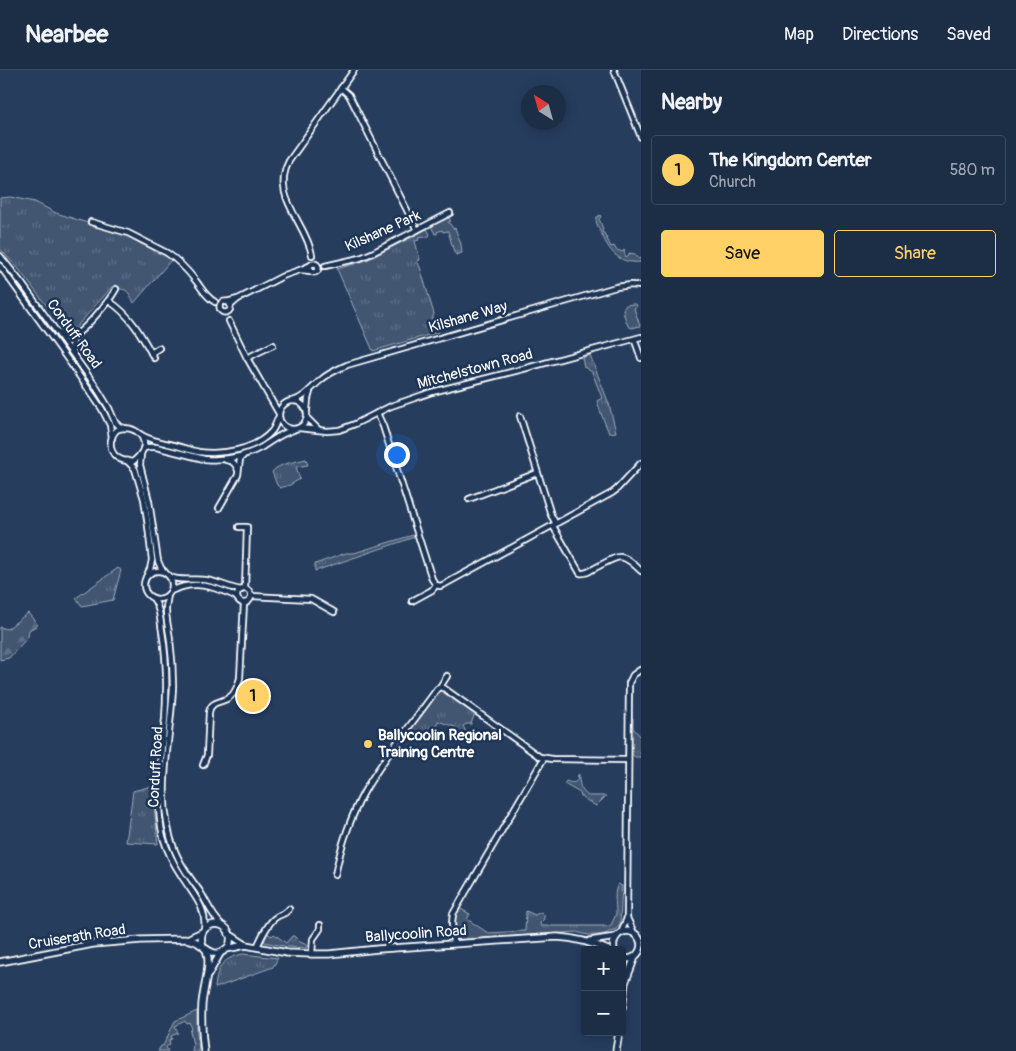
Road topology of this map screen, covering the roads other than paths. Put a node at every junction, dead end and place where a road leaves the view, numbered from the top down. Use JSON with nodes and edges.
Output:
{"nodes":[{"id":1,"x":354,"y":70,"type":"edge"},
{"id":2,"x":614,"y":70,"type":"edge"},
{"id":3,"x":342,"y":88,"type":"junction"},
{"id":4,"x":641,"y":138,"type":"edge"},
{"id":5,"x":450,"y":213,"type":"dead end"},
{"id":6,"x":90,"y":222,"type":"dead end"},
{"id":7,"x":417,"y":230,"type":"junction"},
{"id":8,"x":0,"y":256,"type":"edge"},
{"id":9,"x":0,"y":266,"type":"edge"},
{"id":10,"x":313,"y":266,"type":"junction"},
{"id":11,"x":641,"y":286,"type":"edge"},
{"id":12,"x":116,"y":289,"type":"dead end"},
{"id":13,"x":109,"y":301,"type":"junction"},
{"id":14,"x":215,"y":302,"type":"junction"},
{"id":15,"x":227,"y":305,"type":"junction"},
{"id":16,"x":39,"y":307,"type":"junction"},
{"id":17,"x":222,"y":310,"type":"junction"},
{"id":18,"x":229,"y":321,"type":"junction"},
{"id":19,"x":79,"y":332,"type":"junction"},
{"id":20,"x":641,"y":337,"type":"edge"},
{"id":21,"x":635,"y":339,"type":"junction"},
{"id":22,"x":273,"y":345,"type":"dead end"},
{"id":23,"x":159,"y":348,"type":"dead end"},
{"id":24,"x":641,"y":351,"type":"edge"},
{"id":25,"x":151,"y":353,"type":"junction"},
{"id":26,"x":154,"y":358,"type":"dead end"},
{"id":27,"x":247,"y":358,"type":"junction"},
{"id":28,"x":641,"y":358,"type":"edge"},
{"id":29,"x":85,"y":372,"type":"junction"},
{"id":30,"x":310,"y":392,"type":"junction"},
{"id":31,"x":269,"y":397,"type":"junction"},
{"id":32,"x":293,"y":400,"type":"junction"},
{"id":33,"x":284,"y":403,"type":"junction"},
{"id":34,"x":306,"y":411,"type":"junction"},
{"id":35,"x":377,"y":413,"type":"junction"},
{"id":36,"x":278,"y":415,"type":"junction"},
{"id":37,"x":520,"y":416,"type":"dead end"},
{"id":38,"x":307,"y":418,"type":"junction"},
{"id":39,"x":124,"y":428,"type":"junction"},
{"id":40,"x":299,"y":428,"type":"junction"},
{"id":41,"x":318,"y":429,"type":"junction"},
{"id":42,"x":293,"y":430,"type":"junction"},
{"id":43,"x":140,"y":434,"type":"junction"},
{"id":44,"x":112,"y":438,"type":"junction"},
{"id":45,"x":144,"y":449,"type":"junction"},
{"id":46,"x":141,"y":454,"type":"junction"},
{"id":47,"x":245,"y":455,"type":"junction"},
{"id":48,"x":218,"y":460,"type":"junction"},
{"id":49,"x":127,"y":461,"type":"junction"},
{"id":50,"x":641,"y":463,"type":"edge"},
{"id":51,"x":238,"y":471,"type":"junction"},
{"id":52,"x":537,"y":473,"type":"junction"},
{"id":53,"x":469,"y":500,"type":"dead end"},
{"id":54,"x":219,"y":508,"type":"dead end"},
{"id":55,"x":554,"y":525,"type":"junction"},
{"id":56,"x":239,"y":527,"type":"dead end"},
{"id":57,"x":641,"y":571,"type":"edge"},
{"id":58,"x":165,"y":572,"type":"junction"},
{"id":59,"x":146,"y":577,"type":"junction"},
{"id":60,"x":170,"y":577,"type":"junction"},
{"id":61,"x":436,"y":585,"type":"junction"},
{"id":62,"x":243,"y":589,"type":"junction"},
{"id":63,"x":169,"y":593,"type":"junction"},
{"id":64,"x":251,"y":596,"type":"junction"},
{"id":65,"x":153,"y":598,"type":"junction"},
{"id":66,"x":237,"y":598,"type":"junction"},
{"id":67,"x":412,"y":601,"type":"dead end"},
{"id":68,"x":244,"y":603,"type":"junction"},
{"id":69,"x":334,"y":612,"type":"dead end"},
{"id":70,"x":641,"y":669,"type":"edge"},
{"id":71,"x":446,"y":676,"type":"dead end"},
{"id":72,"x":440,"y":687,"type":"junction"},
{"id":73,"x":544,"y":758,"type":"junction"},
{"id":74,"x":628,"y":760,"type":"junction"},
{"id":75,"x":203,"y":765,"type":"dead end"},
{"id":76,"x":335,"y":875,"type":"dead end"},
{"id":77,"x":289,"y":909,"type":"dead end"},
{"id":78,"x":627,"y":918,"type":"junction"},
{"id":79,"x":320,"y":925,"type":"dead end"},
{"id":80,"x":222,"y":926,"type":"junction"},
{"id":81,"x":203,"y":931,"type":"junction"},
{"id":82,"x":230,"y":934,"type":"junction"},
{"id":83,"x":618,"y":935,"type":"junction"},
{"id":84,"x":637,"y":935,"type":"edge"},
{"id":85,"x":187,"y":939,"type":"junction"},
{"id":86,"x":588,"y":941,"type":"junction"},
{"id":87,"x":453,"y":944,"type":"junction"},
{"id":88,"x":246,"y":945,"type":"junction"},
{"id":89,"x":599,"y":946,"type":"edge"},
{"id":90,"x":613,"y":946,"type":"edge"},
{"id":91,"x":257,"y":947,"type":"junction"},
{"id":92,"x":641,"y":948,"type":"edge"},
{"id":93,"x":205,"y":949,"type":"junction"},
{"id":94,"x":224,"y":951,"type":"junction"},
{"id":95,"x":312,"y":954,"type":"junction"},
{"id":96,"x":635,"y":957,"type":"junction"},
{"id":97,"x":626,"y":959,"type":"edge"},
{"id":98,"x":0,"y":962,"type":"edge"},
{"id":99,"x":207,"y":977,"type":"junction"},
{"id":100,"x":626,"y":980,"type":"edge"},
{"id":101,"x":618,"y":1036,"type":"edge"},
{"id":102,"x":204,"y":1051,"type":"edge"},
{"id":103,"x":616,"y":1051,"type":"edge"}],
"edges":[{"from":1,"to":3,"type":"street"},
{"from":2,"to":4,"type":"street"},
{"from":3,"to":7,"type":"street"},
{"from":3,"to":10,"type":"street"},
{"from":5,"to":7,"type":"street","name":"Kilshane Park"},
{"from":6,"to":14,"type":"street"},
{"from":7,"to":10,"type":"street","name":"Kilshane Park"},
{"from":8,"to":16,"type":"street","name":"Corduff Road"},
{"from":9,"to":44,"type":"street","name":"Corduff Road"},
{"from":10,"to":15,"type":"street"},
{"from":11,"to":30,"type":"street","name":"Kilshane Way"},
{"from":12,"to":13,"type":"street"},
{"from":13,"to":19,"type":"street"},
{"from":13,"to":25,"type":"street"},
{"from":14,"to":15,"type":"street"},
{"from":14,"to":17,"type":"street"},
{"from":15,"to":17,"type":"street"},
{"from":15,"to":17,"type":"street"},
{"from":15,"to":18,"type":"street"},
{"from":16,"to":19,"type":"street"},
{"from":16,"to":29,"type":"street","name":"Corduff Road"},
{"from":17,"to":18,"type":"street"},
{"from":18,"to":27,"type":"street"},
{"from":19,"to":29,"type":"street"},
{"from":20,"to":21,"type":"street","name":"Mitchelstown Road"},
{"from":21,"to":24,"type":"street"},
{"from":21,"to":28,"type":"street"},
{"from":21,"to":35,"type":"street","name":"Mitchelstown Road"},
{"from":22,"to":27,"type":"street"},
{"from":23,"to":25,"type":"street"},
{"from":25,"to":26,"type":"street"},
{"from":27,"to":31,"type":"street"},
{"from":29,"to":39,"type":"street","name":"Corduff Road"},
{"from":30,"to":32,"type":"street","name":"Kilshane Way"},
{"from":30,"to":34,"type":"street"},
{"from":31,"to":33,"type":"street"},
{"from":31,"to":36,"type":"street"},
{"from":32,"to":33,"type":"street"},
{"from":32,"to":34,"type":"street"},
{"from":33,"to":36,"type":"street"},
{"from":34,"to":38,"type":"street"},
{"from":35,"to":41,"type":"street","name":"Mitchelstown Road"},
{"from":35,"to":61,"type":"street"},
{"from":36,"to":42,"type":"street"},
{"from":36,"to":43,"type":"street"},
{"from":37,"to":52,"type":"street"},
{"from":38,"to":40,"type":"street"},
{"from":38,"to":41,"type":"street"},
{"from":39,"to":43,"type":"street"},
{"from":39,"to":44,"type":"street"},
{"from":40,"to":41,"type":"street","name":"Mitchelstown Road"},
{"from":40,"to":42,"type":"street"},
{"from":42,"to":47,"type":"street"},
{"from":43,"to":45,"type":"street"},
{"from":44,"to":49,"type":"street"},
{"from":45,"to":46,"type":"street"},
{"from":45,"to":48,"type":"street"},
{"from":46,"to":49,"type":"street"},
{"from":46,"to":58,"type":"street"},
{"from":47,"to":48,"type":"street"},
{"from":47,"to":51,"type":"street"},
{"from":48,"to":51,"type":"street"},
{"from":49,"to":59,"type":"street"},
{"from":50,"to":55,"type":"street"},
{"from":51,"to":54,"type":"street"},
{"from":52,"to":53,"type":"street"},
{"from":52,"to":55,"type":"street"},
{"from":55,"to":57,"type":"street"},
{"from":55,"to":61,"type":"street"},
{"from":56,"to":62,"type":"street"},
{"from":58,"to":59,"type":"street"},
{"from":58,"to":60,"type":"street"},
{"from":59,"to":65,"type":"street"},
{"from":60,"to":62,"type":"street"},
{"from":60,"to":63,"type":"street"},
{"from":61,"to":67,"type":"street"},
{"from":62,"to":64,"type":"street"},
{"from":62,"to":66,"type":"street"},
{"from":63,"to":65,"type":"street"},
{"from":63,"to":66,"type":"street"},
{"from":63,"to":80,"type":"street","name":"Corduff Road"},
{"from":64,"to":68,"type":"street"},
{"from":64,"to":69,"type":"street"},
{"from":65,"to":81,"type":"street","name":"Corduff Road"},
{"from":66,"to":68,"type":"street"},
{"from":68,"to":75,"type":"street"},
{"from":70,"to":74,"type":"street"},
{"from":71,"to":72,"type":"street"},
{"from":72,"to":73,"type":"street"},
{"from":72,"to":76,"type":"street"},
{"from":73,"to":74,"type":"street"},
{"from":73,"to":87,"type":"street"},
{"from":74,"to":78,"type":"street"},
{"from":77,"to":91,"type":"street"},
{"from":78,"to":83,"type":"street"},
{"from":78,"to":84,"type":"street"},
{"from":79,"to":95,"type":"street"},
{"from":80,"to":81,"type":"main road"},
{"from":80,"to":82,"type":"main road"},
{"from":81,"to":85,"type":"main road","name":"Cruiserath Road"},
{"from":81,"to":93,"type":"main road"},
{"from":82,"to":88,"type":"main road","name":"Ballycoolin Road"},
{"from":82,"to":94,"type":"main road"},
{"from":83,"to":84,"type":"main road","name":"Ballycoolin Road"},
{"from":83,"to":86,"type":"main road","name":"Ballycoolin Road"},
{"from":83,"to":90,"type":"main road"},
{"from":84,"to":92,"type":"main road"},
{"from":85,"to":93,"type":"main road","name":"Cruiserath Road"},
{"from":85,"to":98,"type":"main road","name":"Cruiserath Road"},
{"from":86,"to":87,"type":"main road","name":"Ballycoolin Road"},
{"from":86,"to":89,"type":"main road","name":"Ballycoolin Road"},
{"from":87,"to":95,"type":"main road","name":"Ballycoolin Road"},
{"from":88,"to":91,"type":"main road","name":"Ballycoolin Road"},
{"from":88,"to":94,"type":"main road","name":"Ballycoolin Road"},
{"from":91,"to":95,"type":"main road","name":"Ballycoolin Road"},
{"from":92,"to":96,"type":"main road"},
{"from":93,"to":94,"type":"main road"},
{"from":93,"to":99,"type":"main road"},
{"from":94,"to":99,"type":"main road"},
{"from":96,"to":97,"type":"main road"},
{"from":96,"to":100,"type":"main road"},
{"from":99,"to":102,"type":"main road"},
{"from":101,"to":103,"type":"main road"}]}
